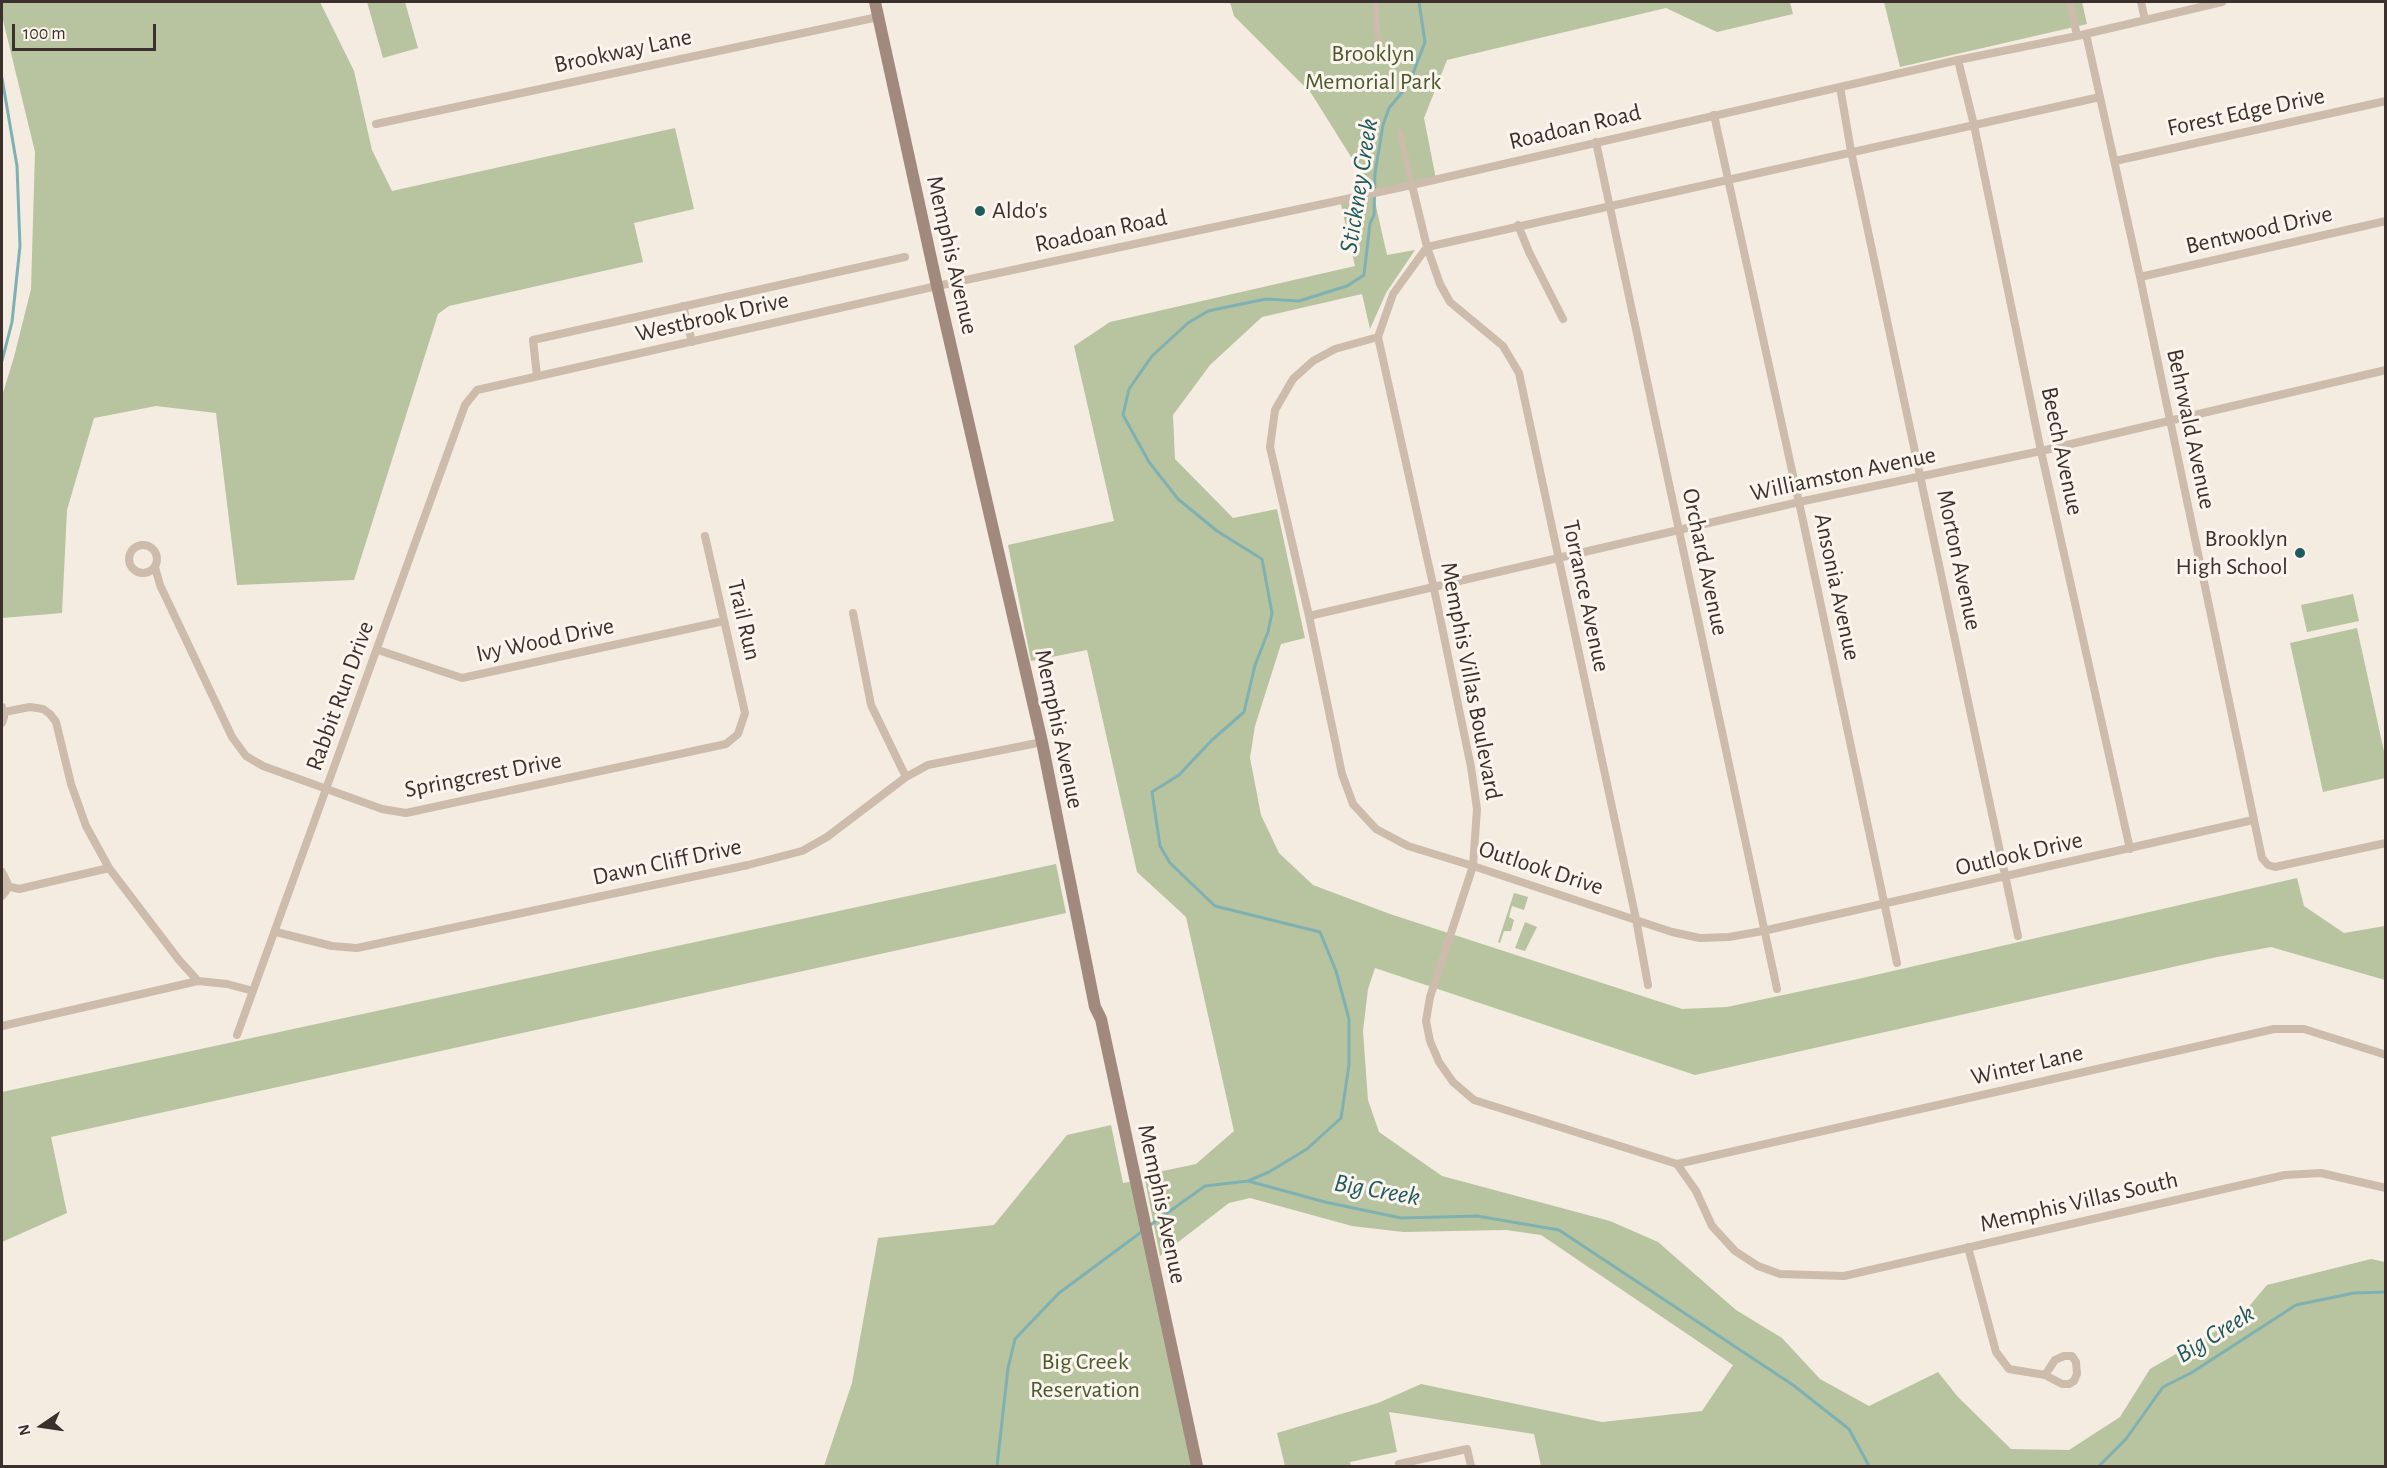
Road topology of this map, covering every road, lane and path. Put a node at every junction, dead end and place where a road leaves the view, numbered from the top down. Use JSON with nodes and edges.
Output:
{"nodes":[{"id":1,"x":875,"y":2,"type":"edge"},
{"id":2,"x":1376,"y":2,"type":"edge"},
{"id":3,"x":2070,"y":2,"type":"edge"},
{"id":4,"x":2140,"y":2,"type":"edge"},
{"id":5,"x":2222,"y":2,"type":"edge"},
{"id":6,"x":879,"y":17,"type":"junction"},
{"id":7,"x":2145,"y":20,"type":"junction"},
{"id":8,"x":2081,"y":35,"type":"junction"},
{"id":9,"x":1382,"y":55,"type":"dead end"},
{"id":10,"x":1958,"y":60,"type":"junction"},
{"id":11,"x":1840,"y":87,"type":"junction"},
{"id":12,"x":2100,"y":97,"type":"junction"},
{"id":13,"x":2385,"y":101,"type":"edge"},
{"id":14,"x":1714,"y":115,"type":"junction"},
{"id":15,"x":376,"y":123,"type":"dead end"},
{"id":16,"x":1974,"y":125,"type":"junction"},
{"id":17,"x":1400,"y":132,"type":"dead end"},
{"id":18,"x":1596,"y":141,"type":"junction"},
{"id":19,"x":1851,"y":151,"type":"junction"},
{"id":20,"x":2115,"y":161,"type":"junction"},
{"id":21,"x":1729,"y":180,"type":"junction"},
{"id":22,"x":1412,"y":185,"type":"junction"},
{"id":23,"x":1611,"y":205,"type":"junction"},
{"id":24,"x":2385,"y":221,"type":"edge"},
{"id":25,"x":1518,"y":225,"type":"junction"},
{"id":26,"x":1427,"y":247,"type":"junction"},
{"id":27,"x":905,"y":257,"type":"dead end"},
{"id":28,"x":2140,"y":277,"type":"junction"},
{"id":29,"x":937,"y":286,"type":"junction"},
{"id":30,"x":683,"y":306,"type":"junction"},
{"id":31,"x":1563,"y":319,"type":"dead end"},
{"id":32,"x":1378,"y":337,"type":"junction"},
{"id":33,"x":692,"y":342,"type":"junction"},
{"id":34,"x":2385,"y":370,"type":"edge"},
{"id":35,"x":537,"y":376,"type":"junction"},
{"id":36,"x":495,"y":385,"type":"joint"},
{"id":37,"x":2169,"y":422,"type":"junction"},
{"id":38,"x":2041,"y":451,"type":"junction"},
{"id":39,"x":1921,"y":476,"type":"junction"},
{"id":40,"x":1799,"y":502,"type":"junction"},
{"id":41,"x":1679,"y":530,"type":"junction"},
{"id":42,"x":705,"y":536,"type":"dead end"},
{"id":43,"x":1558,"y":558,"type":"junction"},
{"id":44,"x":155,"y":567,"type":"dead end"},
{"id":45,"x":1434,"y":587,"type":"junction"},
{"id":46,"x":853,"y":613,"type":"dead end"},
{"id":47,"x":1309,"y":616,"type":"junction"},
{"id":48,"x":724,"y":621,"type":"junction"},
{"id":49,"x":378,"y":650,"type":"junction"},
{"id":50,"x":3,"y":709,"type":"edge"},
{"id":51,"x":745,"y":713,"type":"joint"},
{"id":52,"x":2,"y":723,"type":"edge"},
{"id":53,"x":1042,"y":742,"type":"junction"},
{"id":54,"x":906,"y":777,"type":"junction"},
{"id":55,"x":327,"y":788,"type":"junction"},
{"id":56,"x":2253,"y":820,"type":"junction"},
{"id":57,"x":2385,"y":843,"type":"edge"},
{"id":58,"x":2130,"y":849,"type":"junction"},
{"id":59,"x":1473,"y":866,"type":"junction"},
{"id":60,"x":109,"y":868,"type":"junction"},
{"id":61,"x":2,"y":872,"type":"edge"},
{"id":62,"x":2007,"y":877,"type":"junction"},
{"id":63,"x":7,"y":886,"type":"junction"},
{"id":64,"x":2,"y":896,"type":"edge"},
{"id":65,"x":1885,"y":903,"type":"junction"},
{"id":66,"x":1636,"y":919,"type":"junction"},
{"id":67,"x":1763,"y":931,"type":"junction"},
{"id":68,"x":276,"y":932,"type":"junction"},
{"id":69,"x":2018,"y":936,"type":"dead end"},
{"id":70,"x":1897,"y":963,"type":"dead end"},
{"id":71,"x":198,"y":981,"type":"junction"},
{"id":72,"x":1648,"y":985,"type":"dead end"},
{"id":73,"x":1777,"y":989,"type":"dead end"},
{"id":74,"x":253,"y":991,"type":"junction"},
{"id":75,"x":2,"y":1026,"type":"edge"},
{"id":76,"x":237,"y":1035,"type":"dead end"},
{"id":77,"x":2385,"y":1055,"type":"edge"},
{"id":78,"x":1677,"y":1164,"type":"junction"},
{"id":79,"x":2385,"y":1188,"type":"edge"},
{"id":80,"x":1968,"y":1248,"type":"junction"},
{"id":81,"x":2045,"y":1375,"type":"dead end"},
{"id":82,"x":1399,"y":1464,"type":"dead end"},
{"id":83,"x":1197,"y":1467,"type":"edge"},
{"id":84,"x":1471,"y":1467,"type":"edge"}],
"edges":[{"from":1,"to":6,"type":"main road","name":"Memphis Avenue"},
{"from":2,"to":9,"type":"street"},
{"from":3,"to":8,"type":"street","name":"Behrwald Avenue"},
{"from":4,"to":7,"type":"street"},
{"from":5,"to":7,"type":"street","name":"Roadoan Road"},
{"from":6,"to":15,"type":"street","name":"Brookway Lane"},
{"from":6,"to":29,"type":"main road","name":"Memphis Avenue"},
{"from":7,"to":8,"type":"street","name":"Roadoan Road"},
{"from":8,"to":10,"type":"street","name":"Roadoan Road"},
{"from":8,"to":12,"type":"street","name":"Behrwald Avenue"},
{"from":10,"to":11,"type":"street","name":"Roadoan Road"},
{"from":10,"to":16,"type":"street","name":"Beech Avenue"},
{"from":11,"to":14,"type":"street","name":"Roadoan Road"},
{"from":11,"to":19,"type":"street","name":"Morton Avenue"},
{"from":12,"to":16,"type":"street"},
{"from":12,"to":20,"type":"street","name":"Behrwald Avenue"},
{"from":13,"to":20,"type":"street","name":"Forest Edge Drive"},
{"from":14,"to":18,"type":"street","name":"Roadoan Road"},
{"from":14,"to":21,"type":"street","name":"Ansonia Avenue"},
{"from":16,"to":19,"type":"street"},
{"from":16,"to":38,"type":"street","name":"Beech Avenue"},
{"from":17,"to":22,"type":"street"},
{"from":18,"to":22,"type":"street","name":"Roadoan Road"},
{"from":18,"to":23,"type":"street","name":"Orchard Avenue"},
{"from":19,"to":21,"type":"street"},
{"from":19,"to":39,"type":"street","name":"Morton Avenue"},
{"from":20,"to":28,"type":"street","name":"Behrwald Avenue"},
{"from":21,"to":23,"type":"street"},
{"from":21,"to":40,"type":"street","name":"Ansonia Avenue"},
{"from":22,"to":26,"type":"street"},
{"from":22,"to":29,"type":"street","name":"Roadoan Road"},
{"from":23,"to":25,"type":"street"},
{"from":23,"to":41,"type":"street","name":"Orchard Avenue"},
{"from":24,"to":28,"type":"street","name":"Bentwood Drive"},
{"from":25,"to":26,"type":"street"},
{"from":25,"to":31,"type":"street"},
{"from":26,"to":32,"type":"street"},
{"from":26,"to":43,"type":"street","name":"Torrance Avenue"},
{"from":27,"to":30,"type":"street"},
{"from":28,"to":37,"type":"street","name":"Behrwald Avenue"},
{"from":29,"to":33,"type":"street","name":"Westbrook Drive"},
{"from":29,"to":53,"type":"main road","name":"Memphis Avenue"},
{"from":30,"to":33,"type":"street"},
{"from":30,"to":35,"type":"street"},
{"from":32,"to":45,"type":"street","name":"Memphis Villas Boulevard"},
{"from":32,"to":47,"type":"street","name":"Outlook Drive"},
{"from":33,"to":35,"type":"street","name":"Westbrook Drive"},
{"from":34,"to":37,"type":"street","name":"Williamston Avenue"},
{"from":35,"to":36,"type":"street","name":"Westbrook Drive"},
{"from":36,"to":49,"type":"street","name":"Rabbit Run Drive"},
{"from":37,"to":38,"type":"street","name":"Williamston Avenue"},
{"from":37,"to":56,"type":"street","name":"Behrwald Avenue"},
{"from":38,"to":39,"type":"street","name":"Williamston Avenue"},
{"from":38,"to":58,"type":"street","name":"Beech Avenue"},
{"from":39,"to":40,"type":"street","name":"Williamston Avenue"},
{"from":39,"to":62,"type":"street","name":"Morton Avenue"},
{"from":40,"to":41,"type":"street","name":"Williamston Avenue"},
{"from":40,"to":65,"type":"street","name":"Ansonia Avenue"},
{"from":41,"to":43,"type":"street","name":"Williamston Avenue"},
{"from":41,"to":67,"type":"street","name":"Orchard Avenue"},
{"from":42,"to":48,"type":"street","name":"Trail Run"},
{"from":43,"to":45,"type":"street","name":"Williamston Avenue"},
{"from":43,"to":66,"type":"street","name":"Torrance Avenue"},
{"from":44,"to":55,"type":"street","name":"Springcrest Drive"},
{"from":45,"to":47,"type":"street","name":"Williamston Avenue"},
{"from":45,"to":59,"type":"street","name":"Memphis Villas Boulevard"},
{"from":46,"to":54,"type":"street"},
{"from":47,"to":59,"type":"street","name":"Outlook Drive"},
{"from":48,"to":49,"type":"street","name":"Ivy Wood Drive"},
{"from":48,"to":51,"type":"street","name":"Trail Run"},
{"from":49,"to":55,"type":"street","name":"Rabbit Run Drive"},
{"from":50,"to":52,"type":"street"},
{"from":50,"to":60,"type":"street"},
{"from":51,"to":55,"type":"street","name":"Springcrest Drive"},
{"from":53,"to":54,"type":"street","name":"Dawn Cliff Drive"},
{"from":53,"to":83,"type":"main road","name":"Memphis Avenue"},
{"from":54,"to":68,"type":"street","name":"Dawn Cliff Drive"},
{"from":55,"to":68,"type":"street","name":"Rabbit Run Drive"},
{"from":56,"to":57,"type":"street","name":"Behrwald Avenue"},
{"from":56,"to":58,"type":"street","name":"Outlook Drive"},
{"from":58,"to":62,"type":"street","name":"Outlook Drive"},
{"from":59,"to":66,"type":"street","name":"Outlook Drive"},
{"from":59,"to":78,"type":"street","name":"Memphis Villas Boulevard"},
{"from":60,"to":63,"type":"street"},
{"from":60,"to":71,"type":"street"},
{"from":61,"to":63,"type":"street"},
{"from":62,"to":65,"type":"street","name":"Outlook Drive"},
{"from":62,"to":69,"type":"street","name":"Morton Avenue"},
{"from":63,"to":64,"type":"street"},
{"from":65,"to":67,"type":"street","name":"Outlook Drive"},
{"from":65,"to":70,"type":"street","name":"Ansonia Avenue"},
{"from":66,"to":67,"type":"street","name":"Outlook Drive"},
{"from":66,"to":72,"type":"street","name":"Torrance Avenue"},
{"from":67,"to":73,"type":"street","name":"Orchard Avenue"},
{"from":68,"to":74,"type":"street","name":"Rabbit Run Drive"},
{"from":71,"to":74,"type":"street"},
{"from":71,"to":75,"type":"street"},
{"from":74,"to":76,"type":"street","name":"Rabbit Run Drive"},
{"from":77,"to":78,"type":"street","name":"Winter Lane"},
{"from":78,"to":80,"type":"street","name":"Memphis Villas South"},
{"from":79,"to":80,"type":"street","name":"Memphis Villas South"},
{"from":80,"to":81,"type":"street"},
{"from":82,"to":84,"type":"street"}]}
